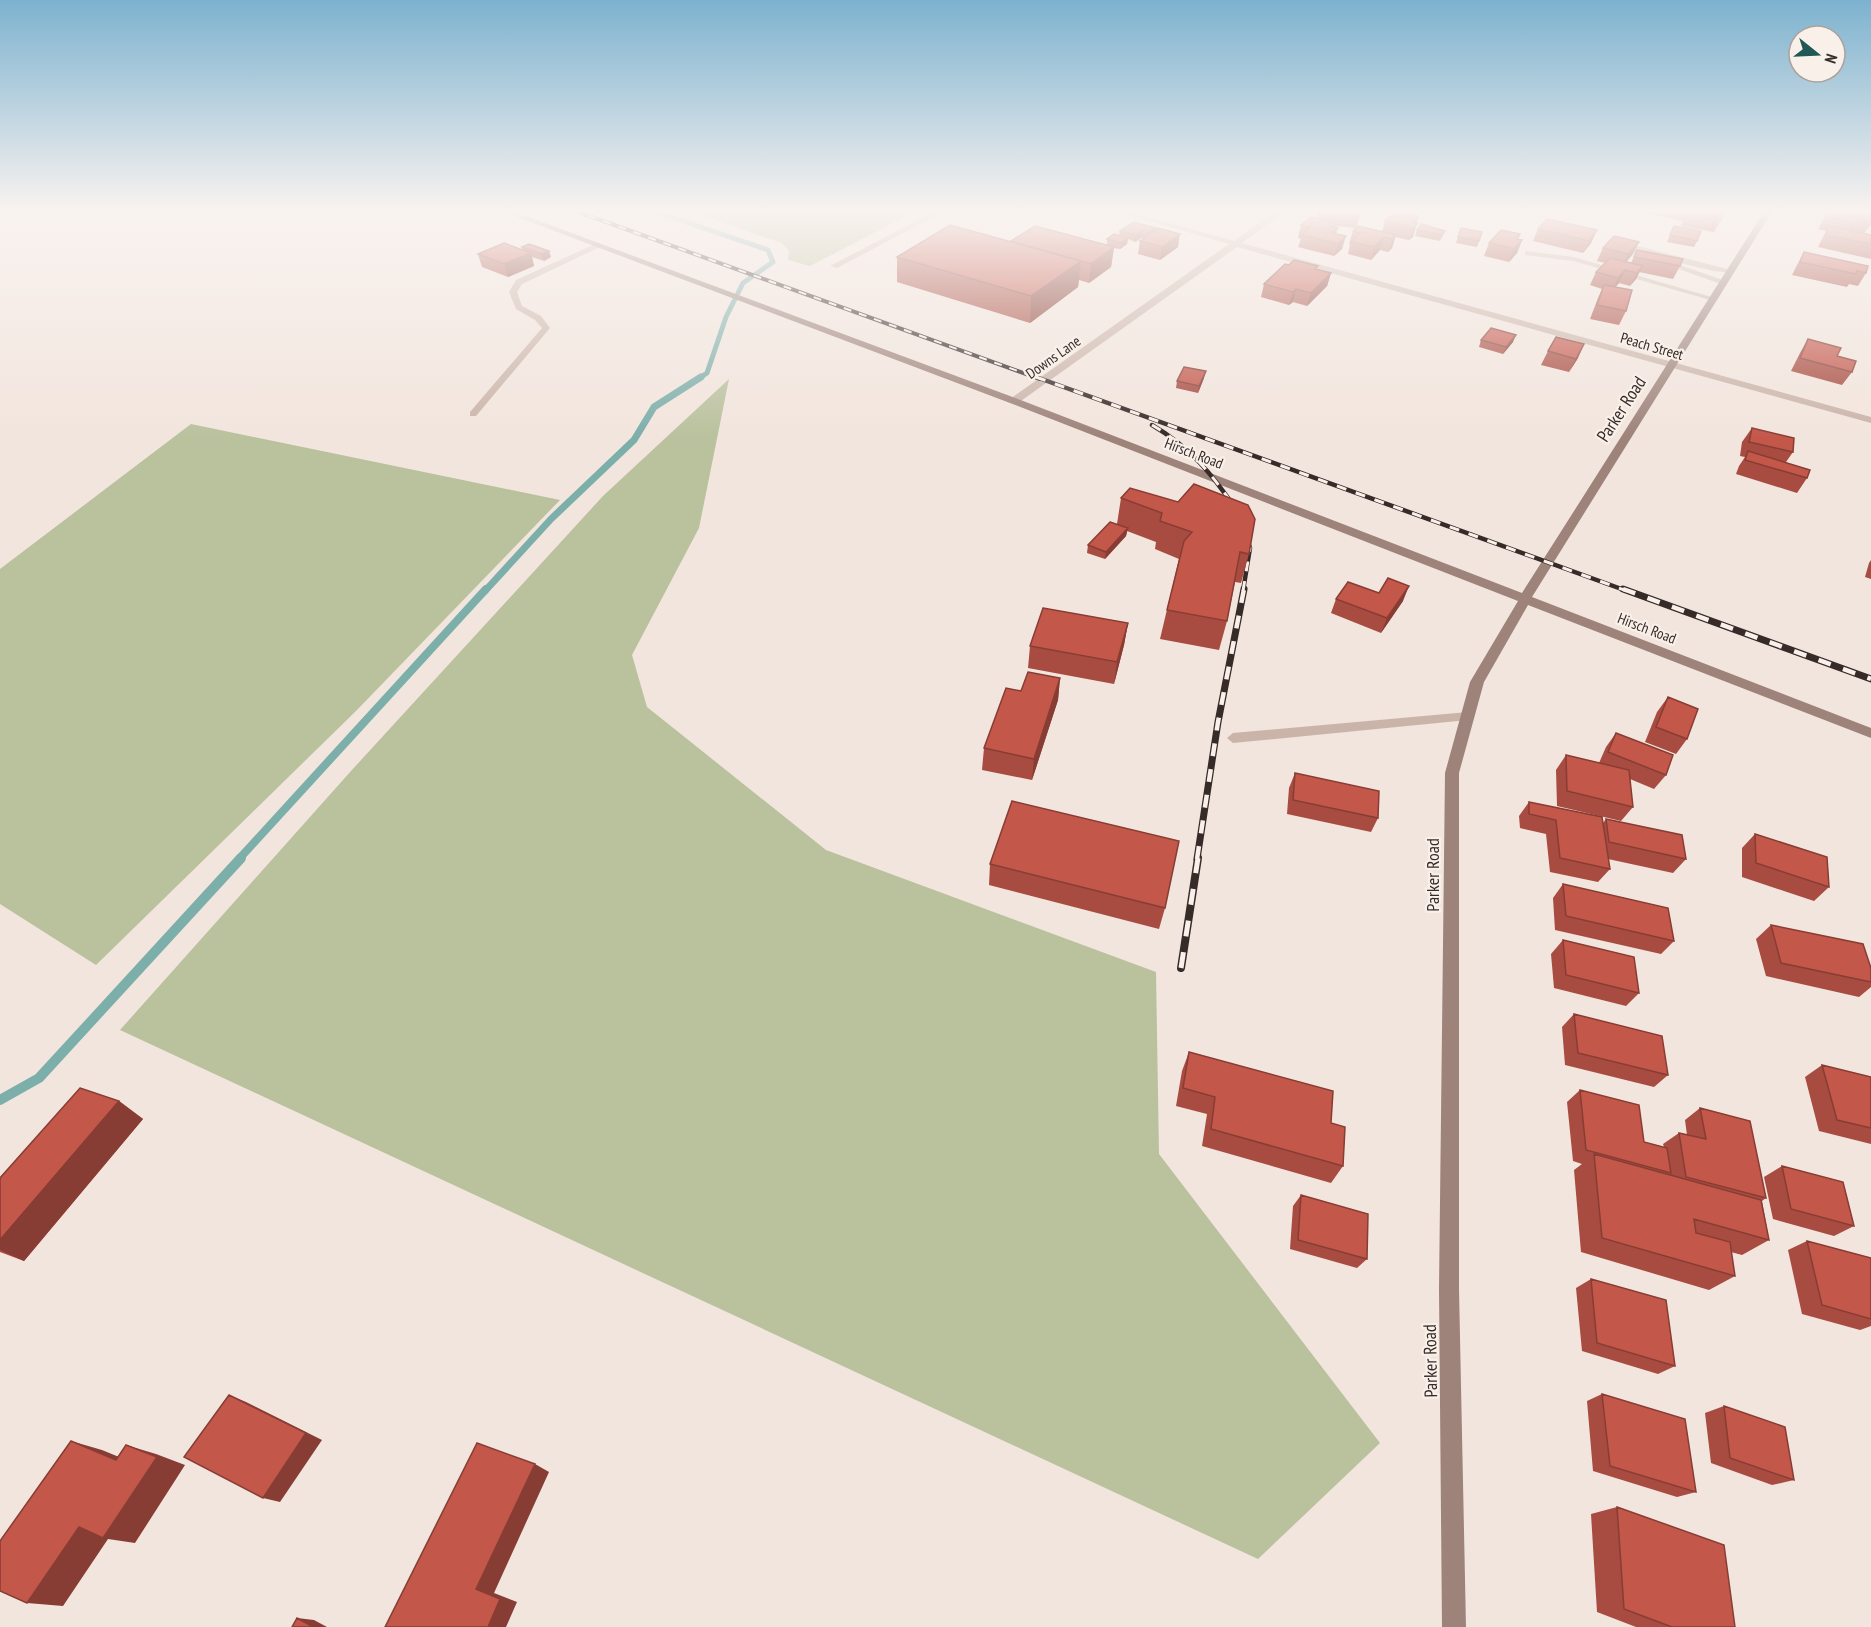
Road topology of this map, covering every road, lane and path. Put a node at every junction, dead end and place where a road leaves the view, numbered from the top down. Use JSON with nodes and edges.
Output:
{"nodes":[{"id":1,"x":517,"y":286,"type":"edge"},
{"id":2,"x":705,"y":286,"type":"edge"},
{"id":3,"x":1177,"y":286,"type":"edge"},
{"id":4,"x":1387,"y":286,"type":"edge"},
{"id":5,"x":1668,"y":286,"type":"edge"},
{"id":6,"x":1722,"y":286,"type":"edge"},
{"id":7,"x":1714,"y":299,"type":"junction"},
{"id":8,"x":1673,"y":365,"type":"junction"},
{"id":9,"x":1014,"y":401,"type":"junction"},
{"id":10,"x":473,"y":414,"type":"dead end"},
{"id":11,"x":1871,"y":420,"type":"edge"},
{"id":12,"x":1525,"y":598,"type":"junction"},
{"id":13,"x":1468,"y":716,"type":"junction"},
{"id":14,"x":1871,"y":733,"type":"edge"},
{"id":15,"x":1233,"y":738,"type":"dead end"},
{"id":16,"x":1454,"y":1627,"type":"edge"}],
"edges":[{"from":1,"to":10,"type":"lane"},
{"from":2,"to":9,"type":"main road","name":"Hirsch Road"},
{"from":3,"to":9,"type":"street","name":"Downs Lane"},
{"from":4,"to":8,"type":"street","name":"Peach Street"},
{"from":5,"to":7,"type":"lane"},
{"from":6,"to":7,"type":"main road","name":"Parker Road"},
{"from":7,"to":8,"type":"main road","name":"Parker Road"},
{"from":8,"to":11,"type":"street","name":"Peach Street"},
{"from":8,"to":12,"type":"main road","name":"Parker Road"},
{"from":9,"to":12,"type":"main road","name":"Hirsch Road"},
{"from":12,"to":13,"type":"main road","name":"Parker Road"},
{"from":12,"to":14,"type":"main road","name":"Hirsch Road"},
{"from":13,"to":15,"type":"lane"},
{"from":13,"to":16,"type":"main road","name":"Parker Road"}]}
